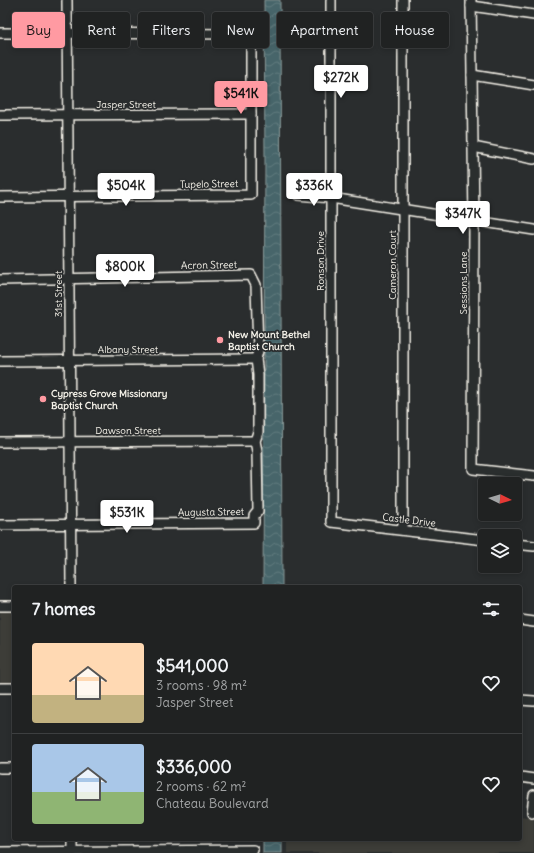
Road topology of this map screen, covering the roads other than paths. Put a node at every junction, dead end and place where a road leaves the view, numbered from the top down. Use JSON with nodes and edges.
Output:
{"nodes":[{"id":1,"x":67,"y":0,"type":"edge"},
{"id":2,"x":330,"y":0,"type":"edge"},
{"id":3,"x":403,"y":0,"type":"edge"},
{"id":4,"x":471,"y":3,"type":"edge"},
{"id":5,"x":534,"y":15,"type":"edge"},
{"id":6,"x":0,"y":33,"type":"edge"},
{"id":7,"x":67,"y":33,"type":"junction"},
{"id":8,"x":472,"y":76,"type":"junction"},
{"id":9,"x":534,"y":85,"type":"edge"},
{"id":10,"x":251,"y":114,"type":"junction"},
{"id":11,"x":0,"y":115,"type":"edge"},
{"id":12,"x":67,"y":115,"type":"junction"},
{"id":13,"x":473,"y":147,"type":"junction"},
{"id":14,"x":534,"y":159,"type":"edge"},
{"id":15,"x":298,"y":195,"type":"dead end"},
{"id":16,"x":0,"y":197,"type":"edge"},
{"id":17,"x":68,"y":197,"type":"junction"},
{"id":18,"x":331,"y":198,"type":"junction"},
{"id":19,"x":403,"y":209,"type":"junction"},
{"id":20,"x":474,"y":221,"type":"junction"},
{"id":21,"x":534,"y":230,"type":"edge"},
{"id":22,"x":69,"y":279,"type":"junction"},
{"id":23,"x":0,"y":280,"type":"edge"},
{"id":24,"x":256,"y":359,"type":"junction"},
{"id":25,"x":69,"y":360,"type":"junction"},
{"id":26,"x":0,"y":361,"type":"edge"},
{"id":27,"x":255,"y":441,"type":"junction"},
{"id":28,"x":0,"y":442,"type":"edge"},
{"id":29,"x":70,"y":442,"type":"junction"},
{"id":30,"x":534,"y":476,"type":"edge"},
{"id":31,"x":331,"y":522,"type":"joint"},
{"id":32,"x":70,"y":524,"type":"junction"},
{"id":33,"x":0,"y":525,"type":"edge"},
{"id":34,"x":403,"y":530,"type":"junction"},
{"id":35,"x":478,"y":539,"type":"edge"},
{"id":36,"x":522,"y":545,"type":"edge"},
{"id":37,"x":534,"y":546,"type":"edge"},
{"id":38,"x":71,"y":585,"type":"edge"},
{"id":39,"x":0,"y":606,"type":"edge"},
{"id":40,"x":12,"y":606,"type":"edge"},
{"id":41,"x":522,"y":620,"type":"edge"},
{"id":42,"x":534,"y":622,"type":"edge"},
{"id":43,"x":0,"y":688,"type":"edge"},
{"id":44,"x":12,"y":688,"type":"edge"},
{"id":45,"x":522,"y":700,"type":"edge"},
{"id":46,"x":534,"y":701,"type":"edge"},
{"id":47,"x":0,"y":768,"type":"edge"},
{"id":48,"x":12,"y":768,"type":"edge"},
{"id":49,"x":522,"y":777,"type":"edge"},
{"id":50,"x":534,"y":779,"type":"edge"},
{"id":51,"x":534,"y":796,"type":"edge"},
{"id":52,"x":532,"y":812,"type":"dead end"},
{"id":53,"x":72,"y":841,"type":"edge"},
{"id":54,"x":253,"y":850,"type":"dead end"},
{"id":55,"x":0,"y":852,"type":"edge"},
{"id":56,"x":72,"y":852,"type":"edge"}],
"edges":[{"from":1,"to":7,"type":"street","name":"31st Street"},
{"from":2,"to":18,"type":"street","name":"Ronson Drive"},
{"from":3,"to":19,"type":"street","name":"Cameron Court"},
{"from":4,"to":5,"type":"street"},
{"from":4,"to":8,"type":"street","name":"Sessions Lane"},
{"from":6,"to":7,"type":"street"},
{"from":7,"to":10,"type":"street"},
{"from":7,"to":12,"type":"street","name":"31st Street"},
{"from":8,"to":9,"type":"street"},
{"from":8,"to":13,"type":"street","name":"Sessions Lane"},
{"from":10,"to":12,"type":"street","name":"Jasper Street"},
{"from":10,"to":17,"type":"street","name":"Tupelo Street"},
{"from":11,"to":12,"type":"street","name":"Jasper Street"},
{"from":12,"to":17,"type":"street","name":"31st Street"},
{"from":13,"to":14,"type":"street"},
{"from":13,"to":20,"type":"street","name":"Sessions Lane"},
{"from":15,"to":18,"type":"street"},
{"from":16,"to":17,"type":"street","name":"Tupelo Street"},
{"from":17,"to":22,"type":"street","name":"31st Street"},
{"from":18,"to":19,"type":"street"},
{"from":18,"to":31,"type":"street","name":"Ronson Drive"},
{"from":19,"to":20,"type":"street"},
{"from":19,"to":34,"type":"street","name":"Cameron Court"},
{"from":20,"to":21,"type":"street"},
{"from":20,"to":30,"type":"street","name":"Sessions Lane"},
{"from":22,"to":23,"type":"street","name":"Acron Street"},
{"from":22,"to":24,"type":"street","name":"Acron Street"},
{"from":22,"to":25,"type":"street","name":"31st Street"},
{"from":24,"to":25,"type":"street","name":"Albany Street"},
{"from":24,"to":27,"type":"street"},
{"from":25,"to":26,"type":"street","name":"Albany Street"},
{"from":25,"to":29,"type":"street","name":"31st Street"},
{"from":27,"to":29,"type":"street","name":"Dawson Street"},
{"from":27,"to":32,"type":"street","name":"Augusta Street"},
{"from":28,"to":29,"type":"street","name":"Dawson Street"},
{"from":29,"to":32,"type":"street","name":"31st Street"},
{"from":31,"to":34,"type":"street","name":"Castle Drive"},
{"from":32,"to":33,"type":"street","name":"Augusta Street"},
{"from":32,"to":38,"type":"street","name":"31st Street"},
{"from":34,"to":35,"type":"street","name":"Castle Drive"},
{"from":36,"to":37,"type":"street"},
{"from":39,"to":40,"type":"street"},
{"from":41,"to":42,"type":"street"},
{"from":43,"to":44,"type":"street"},
{"from":45,"to":46,"type":"street"},
{"from":47,"to":48,"type":"street"},
{"from":49,"to":50,"type":"street"},
{"from":51,"to":52,"type":"street"},
{"from":53,"to":56,"type":"street"},
{"from":54,"to":56,"type":"street"},
{"from":55,"to":56,"type":"street"}]}
